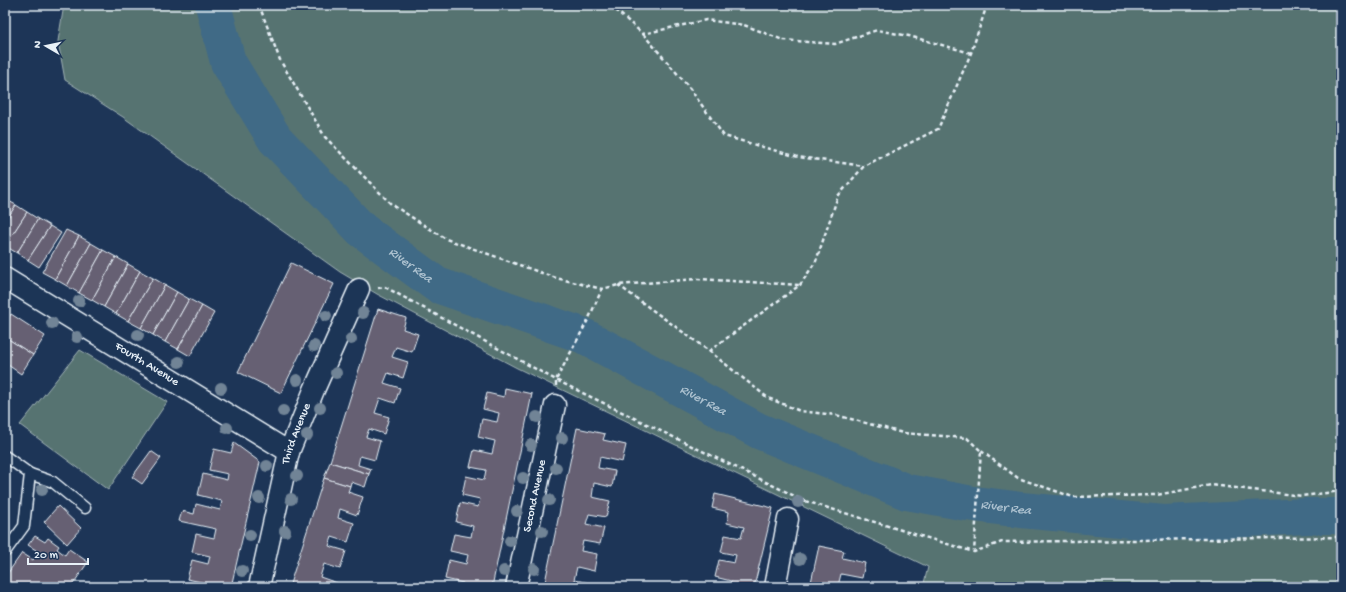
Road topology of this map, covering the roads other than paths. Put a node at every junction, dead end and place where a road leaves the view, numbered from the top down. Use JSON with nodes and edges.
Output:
{"nodes":[{"id":1,"x":5,"y":278,"type":"edge"},
{"id":2,"x":359,"y":289,"type":"road end"},
{"id":3,"x":555,"y":405,"type":"dead end"},
{"id":4,"x":289,"y":452,"type":"junction"},
{"id":5,"x":5,"y":456,"type":"edge"},
{"id":6,"x":30,"y":474,"type":"junction"},
{"id":7,"x":85,"y":508,"type":"dead end"},
{"id":8,"x":788,"y":519,"type":"road end"},
{"id":9,"x":5,"y":552,"type":"edge"},
{"id":10,"x":259,"y":587,"type":"edge"},
{"id":11,"x":516,"y":587,"type":"edge"},
{"id":12,"x":775,"y":587,"type":"edge"}],
"edges":[{"from":1,"to":4,"type":"street","name":"Fourth Avenue"},
{"from":2,"to":4,"type":"street","name":"Third Avenue"},
{"from":3,"to":11,"type":"street","name":"Second Avenue"},
{"from":4,"to":10,"type":"street","name":"Third Avenue"},
{"from":5,"to":6,"type":"lane"},
{"from":6,"to":7,"type":"lane"},
{"from":6,"to":9,"type":"lane"},
{"from":8,"to":12,"type":"street"}]}
